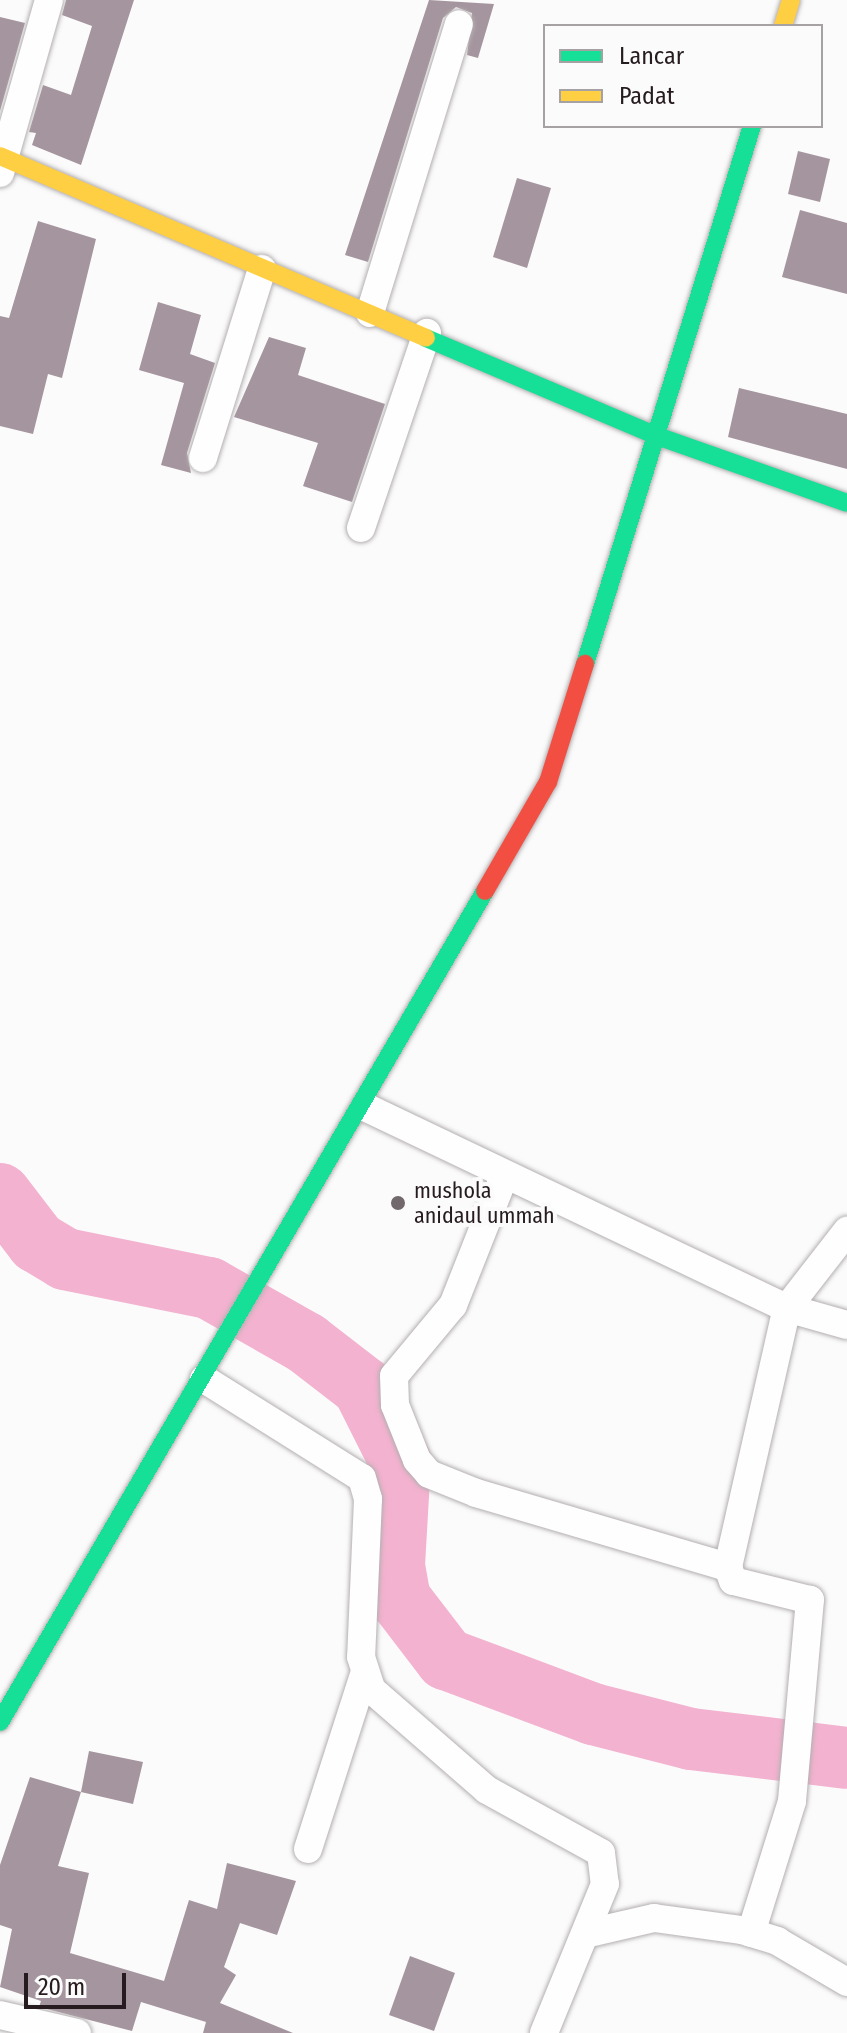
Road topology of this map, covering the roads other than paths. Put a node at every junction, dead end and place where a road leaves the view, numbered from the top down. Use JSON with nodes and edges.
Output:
{"nodes":[{"id":1,"x":49,"y":0,"type":"edge"},
{"id":2,"x":791,"y":0,"type":"edge"},
{"id":3,"x":459,"y":24,"type":"dead end"},
{"id":4,"x":784,"y":24,"type":"edge"},
{"id":5,"x":751,"y":128,"type":"edge"},
{"id":6,"x":1,"y":163,"type":"edge"},
{"id":7,"x":262,"y":269,"type":"junction"},
{"id":8,"x":370,"y":313,"type":"junction"},
{"id":9,"x":427,"y":333,"type":"junction"},
{"id":10,"x":657,"y":436,"type":"junction"},
{"id":11,"x":203,"y":458,"type":"dead end"},
{"id":12,"x":847,"y":503,"type":"edge"},
{"id":13,"x":361,"y":528,"type":"dead end"},
{"id":14,"x":365,"y":1107,"type":"junction"},
{"id":15,"x":503,"y":1179,"type":"junction"},
{"id":16,"x":847,"y":1231,"type":"edge"},
{"id":17,"x":787,"y":1308,"type":"junction"},
{"id":18,"x":847,"y":1325,"type":"edge"},
{"id":19,"x":211,"y":1369,"type":"junction"},
{"id":20,"x":728,"y":1567,"type":"junction"},
{"id":21,"x":364,"y":1675,"type":"junction"},
{"id":22,"x":0,"y":1722,"type":"edge"},
{"id":23,"x":308,"y":1849,"type":"dead end"},
{"id":24,"x":589,"y":1933,"type":"junction"},
{"id":25,"x":751,"y":1933,"type":"junction"},
{"id":26,"x":847,"y":1982,"type":"edge"},
{"id":27,"x":0,"y":2015,"type":"edge"},
{"id":28,"x":77,"y":2033,"type":"edge"},
{"id":29,"x":544,"y":2033,"type":"edge"}],
"edges":[{"from":1,"to":6,"type":"street"},
{"from":2,"to":4,"type":"street"},
{"from":3,"to":8,"type":"street"},
{"from":5,"to":10,"type":"street"},
{"from":6,"to":7,"type":"street"},
{"from":7,"to":8,"type":"street"},
{"from":7,"to":11,"type":"street"},
{"from":8,"to":9,"type":"street"},
{"from":9,"to":10,"type":"street"},
{"from":9,"to":13,"type":"street"},
{"from":10,"to":12,"type":"street"},
{"from":10,"to":14,"type":"street"},
{"from":14,"to":15,"type":"street"},
{"from":14,"to":19,"type":"street"},
{"from":15,"to":17,"type":"street"},
{"from":15,"to":20,"type":"street"},
{"from":16,"to":17,"type":"street"},
{"from":17,"to":18,"type":"street"},
{"from":17,"to":20,"type":"street"},
{"from":19,"to":21,"type":"street"},
{"from":19,"to":22,"type":"street"},
{"from":20,"to":25,"type":"street"},
{"from":21,"to":23,"type":"street"},
{"from":21,"to":24,"type":"street"},
{"from":24,"to":25,"type":"street"},
{"from":24,"to":29,"type":"street"},
{"from":25,"to":26,"type":"street"},
{"from":27,"to":28,"type":"street"}]}
